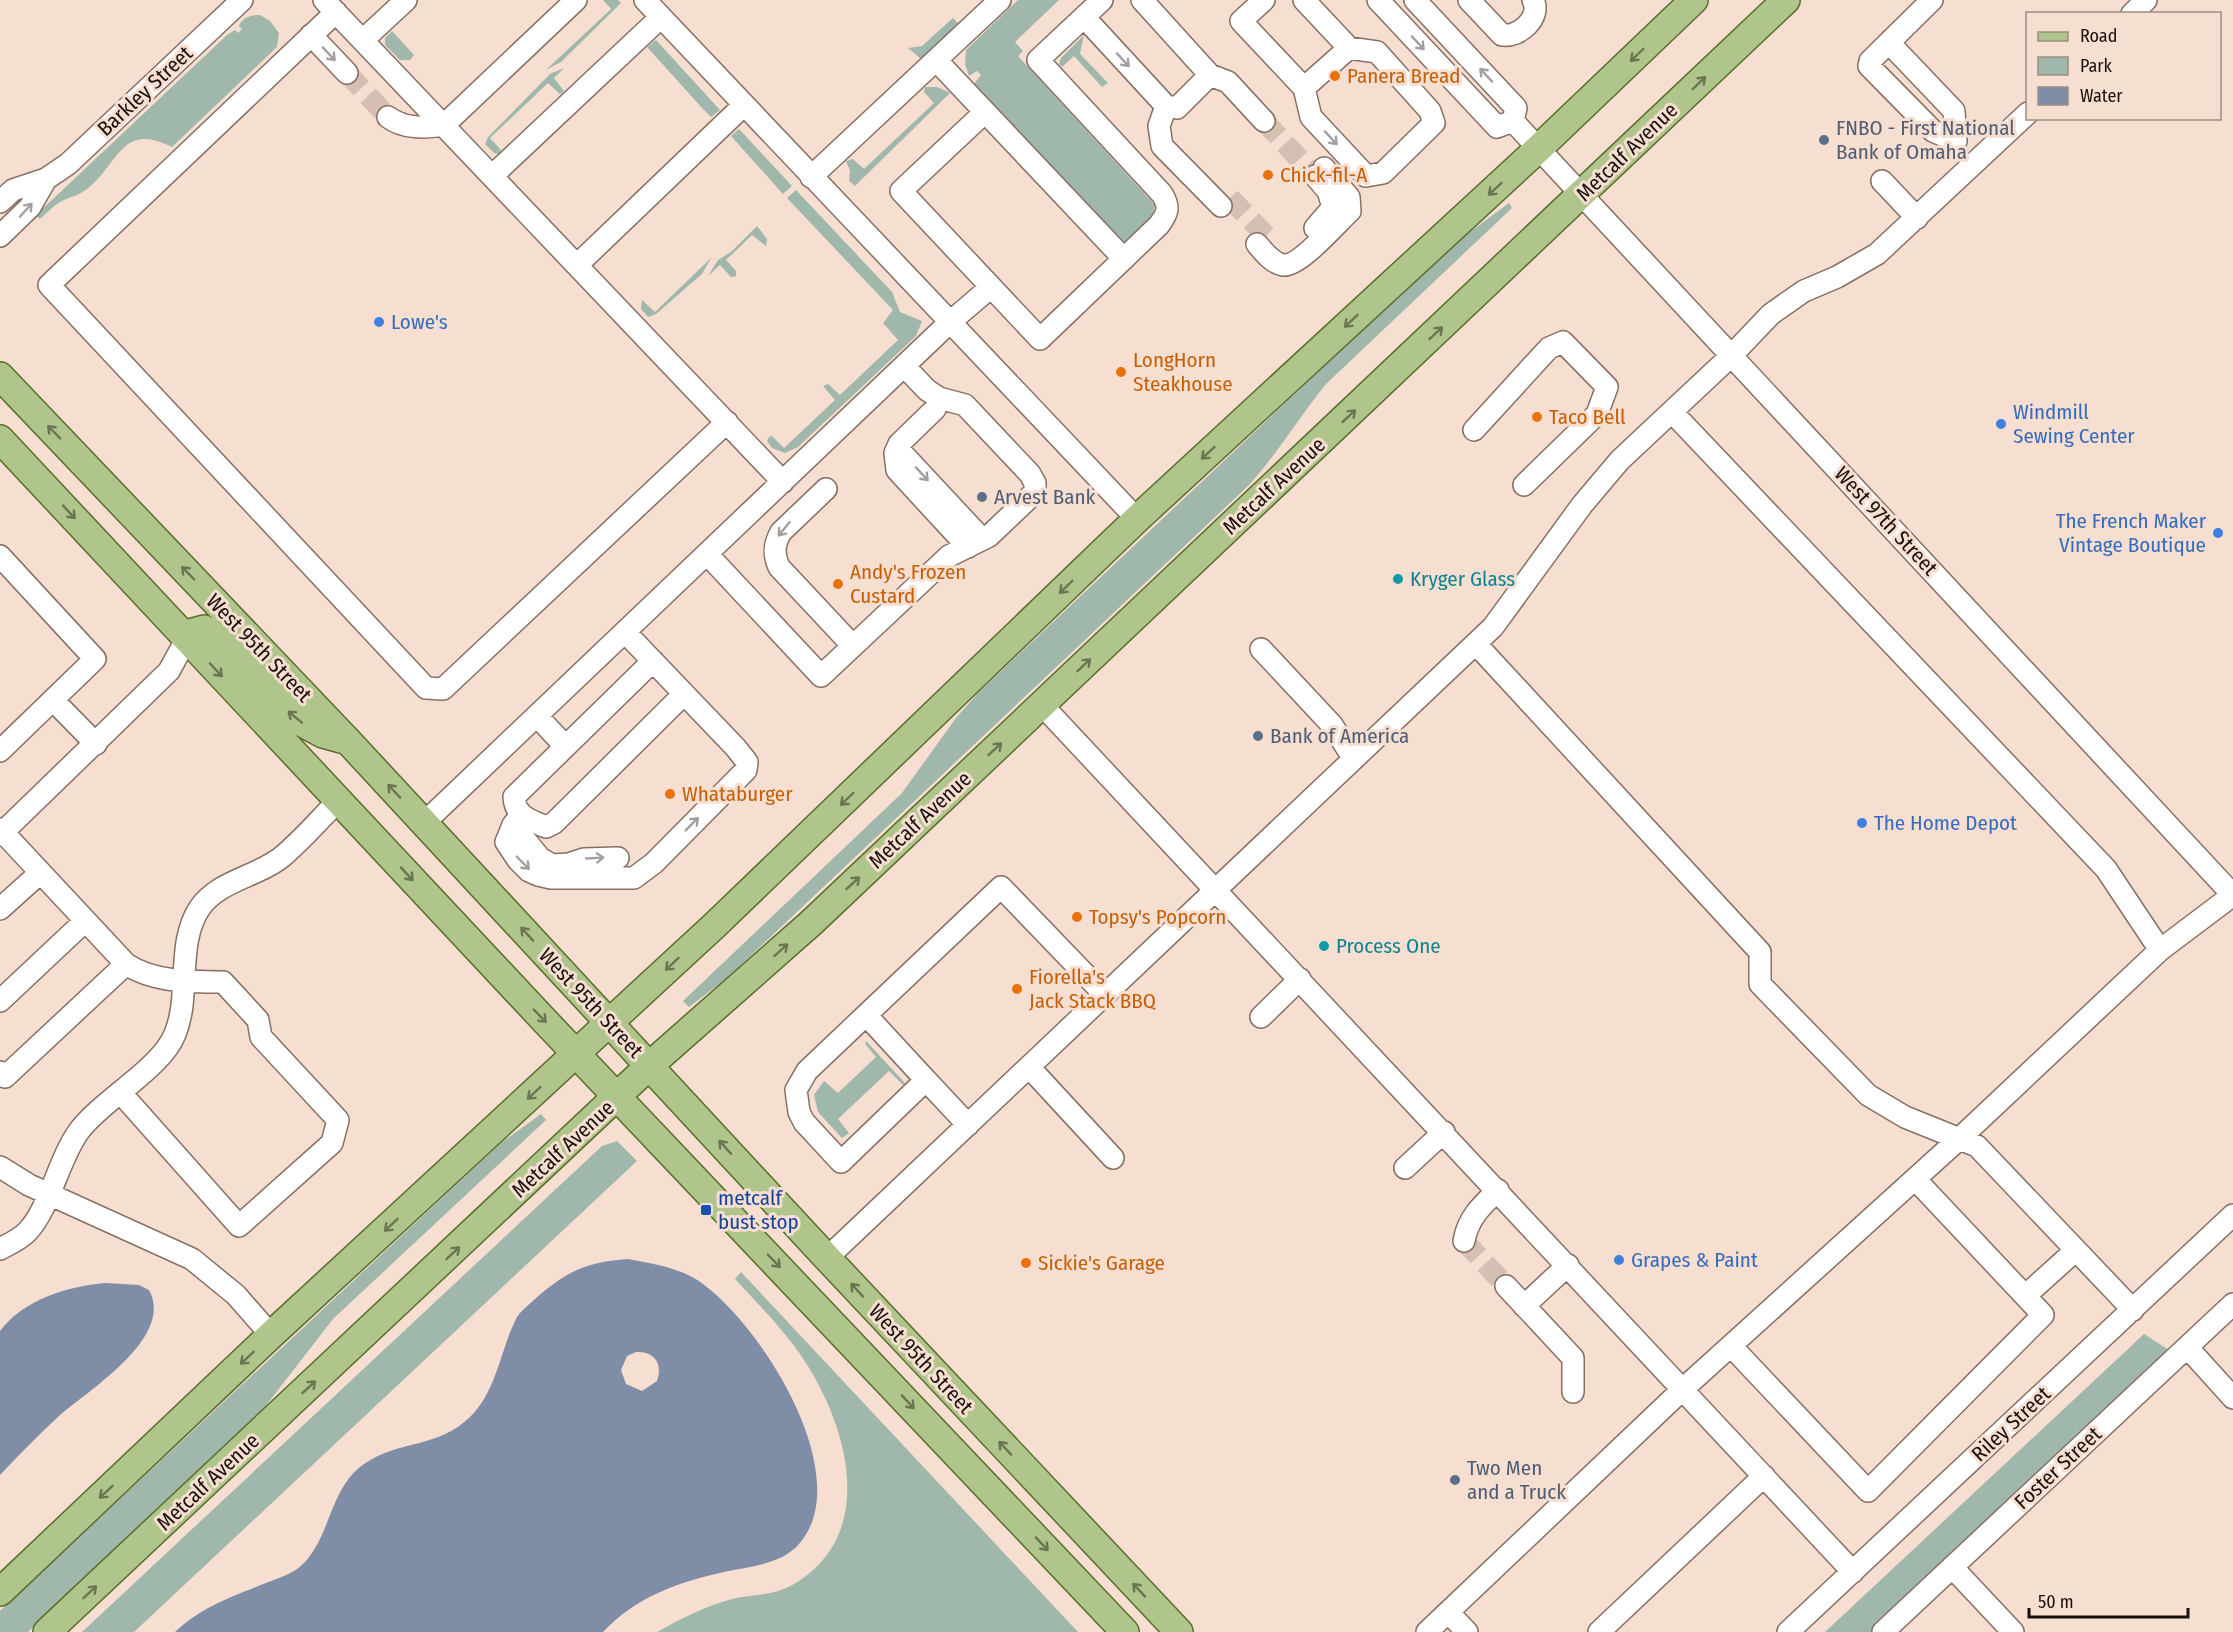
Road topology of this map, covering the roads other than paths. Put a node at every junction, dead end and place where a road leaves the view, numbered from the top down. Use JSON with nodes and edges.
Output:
{"nodes":[{"id":1,"x":242,"y":0,"type":"edge"},
{"id":2,"x":406,"y":0,"type":"edge"},
{"id":3,"x":576,"y":0,"type":"edge"},
{"id":4,"x":645,"y":0,"type":"edge"},
{"id":5,"x":1000,"y":0,"type":"edge"},
{"id":6,"x":1102,"y":0,"type":"edge"},
{"id":7,"x":1142,"y":0,"type":"edge"},
{"id":8,"x":1263,"y":0,"type":"edge"},
{"id":9,"x":1304,"y":0,"type":"edge"},
{"id":10,"x":1378,"y":0,"type":"edge"},
{"id":11,"x":1469,"y":0,"type":"edge"},
{"id":12,"x":1533,"y":0,"type":"edge"},
{"id":13,"x":1694,"y":0,"type":"edge"},
{"id":14,"x":1786,"y":0,"type":"edge"},
{"id":15,"x":2146,"y":0,"type":"edge"},
{"id":16,"x":1421,"y":3,"type":"edge"},
{"id":17,"x":1937,"y":4,"type":"edge"},
{"id":18,"x":330,"y":6,"type":"edge"},
{"id":19,"x":2134,"y":12,"type":"edge"},
{"id":20,"x":661,"y":17,"type":"junction"},
{"id":21,"x":1084,"y":17,"type":"junction"},
{"id":22,"x":311,"y":35,"type":"junction"},
{"id":23,"x":363,"y":40,"type":"junction"},
{"id":24,"x":1349,"y":48,"type":"junction"},
{"id":25,"x":1880,"y":52,"type":"junction"},
{"id":26,"x":936,"y":60,"type":"junction"},
{"id":27,"x":347,"y":73,"type":"tunnel mouth"},
{"id":28,"x":1210,"y":75,"type":"junction"},
{"id":29,"x":1304,"y":88,"type":"junction"},
{"id":30,"x":744,"y":105,"type":"junction"},
{"id":31,"x":1166,"y":106,"type":"junction"},
{"id":32,"x":985,"y":112,"type":"junction"},
{"id":33,"x":2026,"y":115,"type":"edge"},
{"id":34,"x":388,"y":117,"type":"tunnel mouth"},
{"id":35,"x":1268,"y":117,"type":"tunnel mouth"},
{"id":36,"x":1513,"y":121,"type":"junction"},
{"id":37,"x":444,"y":126,"type":"junction"},
{"id":38,"x":1956,"y":141,"type":"junction"},
{"id":39,"x":1538,"y":149,"type":"junction"},
{"id":40,"x":1976,"y":162,"type":"junction"},
{"id":41,"x":1320,"y":172,"type":"tunnel mouth"},
{"id":42,"x":492,"y":176,"type":"junction"},
{"id":43,"x":811,"y":177,"type":"junction"},
{"id":44,"x":46,"y":179,"type":"junction"},
{"id":45,"x":1882,"y":181,"type":"dead end"},
{"id":46,"x":1581,"y":196,"type":"junction"},
{"id":47,"x":0,"y":202,"type":"edge"},
{"id":48,"x":1225,"y":202,"type":"tunnel mouth"},
{"id":49,"x":1917,"y":218,"type":"junction"},
{"id":50,"x":0,"y":236,"type":"edge"},
{"id":51,"x":1262,"y":240,"type":"tunnel mouth"},
{"id":52,"x":1124,"y":259,"type":"junction"},
{"id":53,"x":577,"y":265,"type":"junction"},
{"id":54,"x":991,"y":287,"type":"junction"},
{"id":55,"x":949,"y":323,"type":"junction"},
{"id":56,"x":1731,"y":356,"type":"junction"},
{"id":57,"x":904,"y":366,"type":"junction"},
{"id":58,"x":0,"y":376,"type":"edge"},
{"id":59,"x":939,"y":398,"type":"junction"},
{"id":60,"x":1672,"y":412,"type":"junction"},
{"id":61,"x":727,"y":422,"type":"junction"},
{"id":62,"x":1474,"y":430,"type":"dead end"},
{"id":63,"x":0,"y":438,"type":"edge"},
{"id":64,"x":897,"y":448,"type":"junction"},
{"id":65,"x":783,"y":482,"type":"junction"},
{"id":66,"x":1524,"y":485,"type":"dead end"},
{"id":67,"x":826,"y":489,"type":"dead end"},
{"id":68,"x":1137,"y":519,"type":"junction"},
{"id":69,"x":969,"y":546,"type":"junction"},
{"id":70,"x":707,"y":554,"type":"junction"},
{"id":71,"x":0,"y":556,"type":"edge"},
{"id":72,"x":625,"y":632,"type":"junction"},
{"id":73,"x":187,"y":638,"type":"junction"},
{"id":74,"x":1476,"y":644,"type":"junction"},
{"id":75,"x":853,"y":646,"type":"junction"},
{"id":76,"x":1261,"y":649,"type":"dead end"},
{"id":77,"x":652,"y":661,"type":"junction"},
{"id":78,"x":684,"y":694,"type":"junction"},
{"id":79,"x":53,"y":700,"type":"junction"},
{"id":80,"x":1042,"y":705,"type":"junction"},
{"id":81,"x":537,"y":716,"type":"junction"},
{"id":82,"x":348,"y":741,"type":"junction"},
{"id":83,"x":96,"y":744,"type":"junction"},
{"id":84,"x":565,"y":746,"type":"junction"},
{"id":85,"x":0,"y":751,"type":"edge"},
{"id":86,"x":1354,"y":759,"type":"junction"},
{"id":87,"x":338,"y":801,"type":"junction"},
{"id":88,"x":517,"y":820,"type":"junction"},
{"id":89,"x":424,"y":823,"type":"junction"},
{"id":90,"x":1,"y":832,"type":"edge"},
{"id":91,"x":633,"y":860,"type":"junction"},
{"id":92,"x":40,"y":873,"type":"junction"},
{"id":93,"x":1216,"y":890,"type":"junction"},
{"id":94,"x":2233,"y":895,"type":"edge"},
{"id":95,"x":0,"y":909,"type":"edge"},
{"id":96,"x":85,"y":921,"type":"junction"},
{"id":97,"x":2160,"y":950,"type":"junction"},
{"id":98,"x":126,"y":964,"type":"junction"},
{"id":99,"x":1300,"y":979,"type":"junction"},
{"id":100,"x":185,"y":980,"type":"junction"},
{"id":101,"x":1104,"y":995,"type":"junction"},
{"id":102,"x":0,"y":1001,"type":"edge"},
{"id":103,"x":866,"y":1015,"type":"junction"},
{"id":104,"x":1261,"y":1017,"type":"dead end"},
{"id":105,"x":609,"y":1024,"type":"junction"},
{"id":106,"x":577,"y":1054,"type":"junction"},
{"id":107,"x":650,"y":1066,"type":"junction"},
{"id":108,"x":1029,"y":1067,"type":"junction"},
{"id":109,"x":0,"y":1072,"type":"edge"},
{"id":110,"x":926,"y":1080,"type":"junction"},
{"id":111,"x":120,"y":1092,"type":"junction"},
{"id":112,"x":618,"y":1096,"type":"junction"},
{"id":113,"x":968,"y":1125,"type":"junction"},
{"id":114,"x":1444,"y":1132,"type":"junction"},
{"id":115,"x":1959,"y":1139,"type":"junction"},
{"id":116,"x":1113,"y":1158,"type":"dead end"},
{"id":117,"x":0,"y":1167,"type":"edge"},
{"id":118,"x":1405,"y":1168,"type":"dead end"},
{"id":119,"x":1915,"y":1179,"type":"junction"},
{"id":120,"x":1498,"y":1190,"type":"junction"},
{"id":121,"x":47,"y":1194,"type":"junction"},
{"id":122,"x":2233,"y":1215,"type":"edge"},
{"id":123,"x":1464,"y":1240,"type":"dead end"},
{"id":124,"x":0,"y":1249,"type":"edge"},
{"id":125,"x":2076,"y":1250,"type":"junction"},
{"id":126,"x":827,"y":1258,"type":"junction"},
{"id":127,"x":1568,"y":1265,"type":"junction"},
{"id":128,"x":1506,"y":1286,"type":"tunnel mouth"},
{"id":129,"x":2025,"y":1296,"type":"junction"},
{"id":130,"x":2233,"y":1304,"type":"edge"},
{"id":131,"x":1524,"y":1306,"type":"junction"},
{"id":132,"x":2133,"y":1310,"type":"junction"},
{"id":133,"x":271,"y":1335,"type":"junction"},
{"id":134,"x":1731,"y":1346,"type":"junction"},
{"id":135,"x":2187,"y":1347,"type":"junction"},
{"id":136,"x":1683,"y":1389,"type":"junction"},
{"id":137,"x":1573,"y":1392,"type":"dead end"},
{"id":138,"x":2233,"y":1398,"type":"edge"},
{"id":139,"x":1764,"y":1476,"type":"junction"},
{"id":140,"x":1952,"y":1567,"type":"junction"},
{"id":141,"x":1853,"y":1572,"type":"junction"},
{"id":142,"x":0,"y":1592,"type":"edge"},
{"id":143,"x":1448,"y":1612,"type":"junction"},
{"id":144,"x":47,"y":1632,"type":"edge"},
{"id":145,"x":1125,"y":1632,"type":"edge"},
{"id":146,"x":1179,"y":1632,"type":"edge"},
{"id":147,"x":1427,"y":1632,"type":"edge"},
{"id":148,"x":1467,"y":1632,"type":"edge"},
{"id":149,"x":1599,"y":1632,"type":"edge"},
{"id":150,"x":1788,"y":1632,"type":"edge"},
{"id":151,"x":1883,"y":1632,"type":"edge"},
{"id":152,"x":2013,"y":1632,"type":"edge"}],
"edges":[{"from":1,"to":44,"type":"street","name":"Barkley Street"},
{"from":2,"to":23,"type":"street"},
{"from":3,"to":37,"type":"street"},
{"from":4,"to":20,"type":"street"},
{"from":5,"to":26,"type":"street"},
{"from":6,"to":21,"type":"street"},
{"from":7,"to":28,"type":"street"},
{"from":8,"to":29,"type":"street"},
{"from":9,"to":24,"type":"street"},
{"from":10,"to":36,"type":"street","one_way":true},
{"from":11,"to":12,"type":"street"},
{"from":13,"to":39,"type":"main road","one_way":true},
{"from":46,"to":14,"type":"main road","name":"Metcalf Avenue","one_way":true},
{"from":15,"to":19,"type":"street"},
{"from":36,"to":16,"type":"street","one_way":true},
{"from":17,"to":25,"type":"street"},
{"from":18,"to":22,"type":"street"},
{"from":18,"to":23,"type":"street"},
{"from":20,"to":30,"type":"street"},
{"from":20,"to":42,"type":"street"},
{"from":21,"to":31,"type":"street","one_way":true},
{"from":21,"to":52,"type":"street"},
{"from":22,"to":27,"type":"street","one_way":true},
{"from":22,"to":61,"type":"street"},
{"from":23,"to":37,"type":"street"},
{"from":24,"to":29,"type":"street"},
{"from":29,"to":24,"type":"street","one_way":true},
{"from":25,"to":38,"type":"street"},
{"from":25,"to":38,"type":"street"},
{"from":26,"to":32,"type":"street"},
{"from":26,"to":43,"type":"street"},
{"from":28,"to":31,"type":"street"},
{"from":28,"to":35,"type":"street"},
{"from":30,"to":43,"type":"street"},
{"from":30,"to":53,"type":"street"},
{"from":31,"to":48,"type":"street"},
{"from":32,"to":52,"type":"street"},
{"from":32,"to":54,"type":"street"},
{"from":33,"to":40,"type":"street"},
{"from":34,"to":37,"type":"street"},
{"from":36,"to":39,"type":"street","name":"West 97th Street"},
{"from":37,"to":42,"type":"street"},
{"from":38,"to":40,"type":"street"},
{"from":39,"to":46,"type":"street","name":"West 97th Street"},
{"from":39,"to":68,"type":"main road","one_way":true},
{"from":40,"to":49,"type":"street"},
{"from":41,"to":51,"type":"street"},
{"from":42,"to":53,"type":"street"},
{"from":43,"to":55,"type":"street"},
{"from":44,"to":47,"type":"street","name":"Barkley Street"},
{"from":50,"to":44,"type":"street","name":"Barkley Street","one_way":true},
{"from":45,"to":49,"type":"street"},
{"from":46,"to":56,"type":"street","name":"West 97th Street"},
{"from":80,"to":46,"type":"main road","name":"Metcalf Avenue","one_way":true},
{"from":49,"to":56,"type":"street"},
{"from":52,"to":54,"type":"street"},
{"from":53,"to":61,"type":"street"},
{"from":54,"to":55,"type":"street"},
{"from":55,"to":57,"type":"street"},
{"from":55,"to":68,"type":"street"},
{"from":56,"to":60,"type":"street"},
{"from":56,"to":94,"type":"street","name":"West 97th Street"},
{"from":57,"to":59,"type":"street"},
{"from":57,"to":65,"type":"street"},
{"from":82,"to":58,"type":"main road","name":"West 95th Street","one_way":true},
{"from":59,"to":64,"type":"street"},
{"from":59,"to":69,"type":"street"},
{"from":60,"to":74,"type":"street"},
{"from":60,"to":97,"type":"street"},
{"from":61,"to":65,"type":"street"},
{"from":62,"to":66,"type":"street"},
{"from":63,"to":73,"type":"main road","name":"West 95th Street","one_way":true},
{"from":64,"to":69,"type":"street","one_way":true},
{"from":64,"to":69,"type":"street"},
{"from":65,"to":70,"type":"street"},
{"from":67,"to":75,"type":"street","one_way":true},
{"from":68,"to":105,"type":"main road","one_way":true},
{"from":69,"to":75,"type":"street"},
{"from":70,"to":72,"type":"street"},
{"from":70,"to":75,"type":"street"},
{"from":71,"to":79,"type":"street"},
{"from":72,"to":77,"type":"street"},
{"from":72,"to":81,"type":"street"},
{"from":82,"to":73,"type":"main road","one_way":true},
{"from":73,"to":83,"type":"street"},
{"from":73,"to":87,"type":"main road","name":"West 95th Street","one_way":true},
{"from":74,"to":86,"type":"street"},
{"from":74,"to":115,"type":"street"},
{"from":76,"to":86,"type":"street"},
{"from":77,"to":78,"type":"street"},
{"from":77,"to":84,"type":"street"},
{"from":78,"to":88,"type":"street"},
{"from":91,"to":78,"type":"street","one_way":true},
{"from":79,"to":83,"type":"street"},
{"from":79,"to":85,"type":"street"},
{"from":80,"to":93,"type":"street"},
{"from":107,"to":80,"type":"main road","name":"Metcalf Avenue","one_way":true},
{"from":81,"to":84,"type":"street"},
{"from":81,"to":89,"type":"street"},
{"from":89,"to":82,"type":"main road","name":"West 95th Street","one_way":true},
{"from":83,"to":90,"type":"street"},
{"from":84,"to":88,"type":"street"},
{"from":86,"to":93,"type":"street"},
{"from":87,"to":100,"type":"street"},
{"from":87,"to":106,"type":"main road","name":"West 95th Street","one_way":true},
{"from":88,"to":91,"type":"street","one_way":true},
{"from":88,"to":91,"type":"street","one_way":true},
{"from":105,"to":89,"type":"main road","name":"West 95th Street","one_way":true},
{"from":90,"to":92,"type":"street"},
{"from":92,"to":95,"type":"street"},
{"from":92,"to":96,"type":"street"},
{"from":93,"to":99,"type":"street"},
{"from":93,"to":101,"type":"street"},
{"from":94,"to":97,"type":"street"},
{"from":96,"to":98,"type":"street"},
{"from":96,"to":102,"type":"street"},
{"from":97,"to":115,"type":"street"},
{"from":98,"to":100,"type":"street"},
{"from":98,"to":109,"type":"street"},
{"from":99,"to":104,"type":"street"},
{"from":99,"to":114,"type":"street"},
{"from":100,"to":111,"type":"street"},
{"from":100,"to":111,"type":"street"},
{"from":101,"to":103,"type":"street"},
{"from":101,"to":108,"type":"street"},
{"from":103,"to":110,"type":"street"},
{"from":103,"to":110,"type":"street"},
{"from":105,"to":106,"type":"main road"},
{"from":105,"to":107,"type":"main road","name":"West 95th Street"},
{"from":106,"to":112,"type":"main road","name":"West 95th Street"},
{"from":106,"to":133,"type":"main road","one_way":true},
{"from":107,"to":112,"type":"main road","name":"Metcalf Avenue"},
{"from":126,"to":107,"type":"main road","name":"West 95th Street","one_way":true},
{"from":108,"to":113,"type":"street"},
{"from":108,"to":116,"type":"street"},
{"from":110,"to":113,"type":"street"},
{"from":111,"to":121,"type":"street"},
{"from":144,"to":112,"type":"main road","name":"Metcalf Avenue","one_way":true},
{"from":112,"to":145,"type":"main road","name":"West 95th Street","one_way":true},
{"from":113,"to":126,"type":"street"},
{"from":114,"to":118,"type":"street"},
{"from":114,"to":120,"type":"street"},
{"from":115,"to":119,"type":"street"},
{"from":115,"to":125,"type":"street"},
{"from":117,"to":121,"type":"street"},
{"from":119,"to":129,"type":"street"},
{"from":119,"to":134,"type":"street"},
{"from":120,"to":123,"type":"street"},
{"from":120,"to":127,"type":"street"},
{"from":121,"to":124,"type":"street"},
{"from":121,"to":133,"type":"street"},
{"from":122,"to":132,"type":"street","name":"Riley Street"},
{"from":125,"to":129,"type":"street"},
{"from":125,"to":132,"type":"street"},
{"from":146,"to":126,"type":"main road","name":"West 95th Street","one_way":true},
{"from":127,"to":131,"type":"street"},
{"from":127,"to":136,"type":"street"},
{"from":128,"to":131,"type":"street"},
{"from":129,"to":134,"type":"street"},
{"from":130,"to":135,"type":"street","name":"Foster Street"},
{"from":131,"to":137,"type":"street"},
{"from":132,"to":141,"type":"street","name":"Riley Street"},
{"from":133,"to":142,"type":"main road","one_way":true},
{"from":134,"to":136,"type":"street"},
{"from":135,"to":138,"type":"street"},
{"from":135,"to":140,"type":"street","name":"Foster Street"},
{"from":136,"to":139,"type":"street"},
{"from":136,"to":143,"type":"street"},
{"from":139,"to":141,"type":"street"},
{"from":139,"to":149,"type":"street"},
{"from":140,"to":151,"type":"street","name":"Foster Street"},
{"from":140,"to":152,"type":"street"},
{"from":141,"to":150,"type":"street","name":"Riley Street"},
{"from":143,"to":147,"type":"street"},
{"from":143,"to":148,"type":"street"}]}
